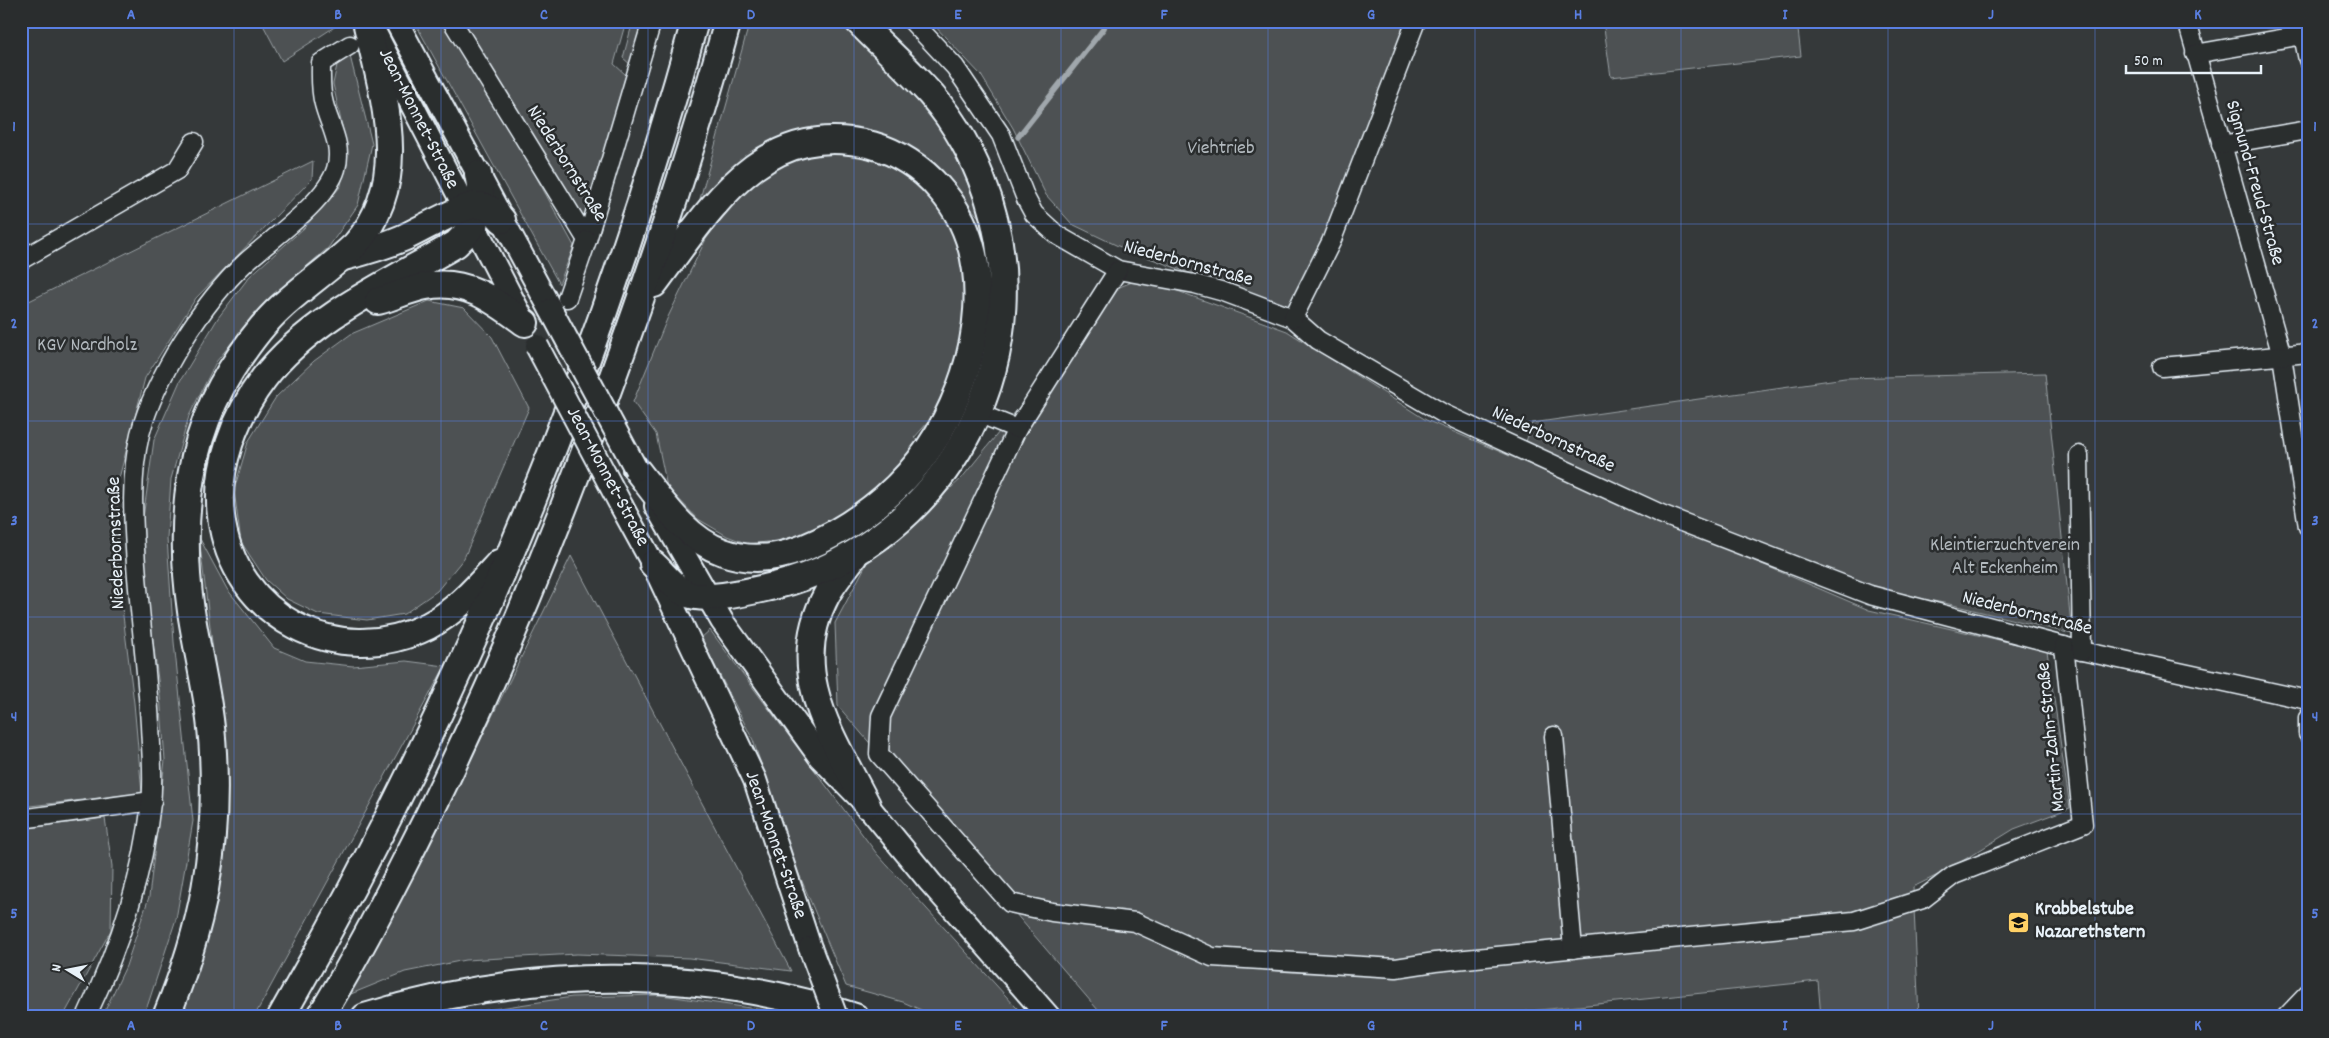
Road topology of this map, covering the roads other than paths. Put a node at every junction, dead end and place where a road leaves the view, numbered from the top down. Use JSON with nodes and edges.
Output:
{"nodes":[{"id":1,"x":367,"y":21,"type":"edge"},
{"id":2,"x":396,"y":21,"type":"edge"},
{"id":3,"x":452,"y":21,"type":"edge"},
{"id":4,"x":652,"y":21,"type":"edge"},
{"id":5,"x":695,"y":21,"type":"edge"},
{"id":6,"x":728,"y":21,"type":"edge"},
{"id":7,"x":858,"y":21,"type":"edge"},
{"id":8,"x":912,"y":21,"type":"edge"},
{"id":9,"x":1416,"y":21,"type":"edge"},
{"id":10,"x":2187,"y":21,"type":"edge"},
{"id":11,"x":350,"y":45,"type":"dead end"},
{"id":12,"x":2195,"y":54,"type":"junction"},
{"id":13,"x":2308,"y":60,"type":"edge"},
{"id":14,"x":2308,"y":130,"type":"edge"},
{"id":15,"x":194,"y":142,"type":"dead end"},
{"id":16,"x":2221,"y":145,"type":"junction"},
{"id":17,"x":478,"y":174,"type":"joint"},
{"id":18,"x":480,"y":215,"type":"junction"},
{"id":19,"x":587,"y":240,"type":"junction"},
{"id":20,"x":342,"y":257,"type":"junction"},
{"id":21,"x":21,"y":260,"type":"edge"},
{"id":22,"x":1118,"y":270,"type":"junction"},
{"id":23,"x":640,"y":302,"type":"junction"},
{"id":24,"x":559,"y":304,"type":"junction"},
{"id":25,"x":339,"y":313,"type":"junction"},
{"id":26,"x":1294,"y":318,"type":"junction"},
{"id":27,"x":525,"y":323,"type":"junction"},
{"id":28,"x":2308,"y":353,"type":"edge"},
{"id":29,"x":2282,"y":356,"type":"junction"},
{"id":30,"x":2162,"y":367,"type":"dead end"},
{"id":31,"x":990,"y":418,"type":"dead end"},
{"id":32,"x":1017,"y":429,"type":"junction"},
{"id":33,"x":2079,"y":455,"type":"dead end"},
{"id":34,"x":636,"y":469,"type":"junction"},
{"id":35,"x":2308,"y":527,"type":"edge"},
{"id":36,"x":512,"y":550,"type":"junction"},
{"id":37,"x":858,"y":551,"type":"junction"},
{"id":38,"x":653,"y":564,"type":"junction"},
{"id":39,"x":706,"y":596,"type":"junction"},
{"id":40,"x":2064,"y":646,"type":"junction"},
{"id":41,"x":2082,"y":651,"type":"junction"},
{"id":42,"x":2308,"y":700,"type":"edge"},
{"id":43,"x":2308,"y":718,"type":"edge"},
{"id":44,"x":2308,"y":734,"type":"edge"},
{"id":45,"x":1554,"y":736,"type":"dead end"},
{"id":46,"x":152,"y":801,"type":"junction"},
{"id":47,"x":867,"y":804,"type":"junction"},
{"id":48,"x":21,"y":819,"type":"edge"},
{"id":49,"x":1573,"y":949,"type":"junction"},
{"id":50,"x":2308,"y":994,"type":"edge"},
{"id":51,"x":86,"y":1017,"type":"edge"},
{"id":52,"x":166,"y":1017,"type":"edge"},
{"id":53,"x":281,"y":1017,"type":"edge"},
{"id":54,"x":320,"y":1017,"type":"edge"},
{"id":55,"x":365,"y":1017,"type":"edge"},
{"id":56,"x":836,"y":1017,"type":"edge"},
{"id":57,"x":855,"y":1017,"type":"edge"},
{"id":58,"x":1049,"y":1017,"type":"edge"},
{"id":59,"x":2286,"y":1017,"type":"edge"}],
"edges":[{"from":1,"to":18,"type":"main road","name":"Jean-Monnet-Straße"},
{"from":1,"to":20,"type":"highway"},
{"from":2,"to":17,"type":"main road","name":"Jean-Monnet-Straße"},
{"from":3,"to":19,"type":"street","name":"Niederbornstraße"},
{"from":4,"to":19,"type":"street","name":"Niederbornstraße"},
{"from":5,"to":36,"type":"highway"},
{"from":6,"to":23,"type":"highway"},
{"from":7,"to":37,"type":"highway"},
{"from":8,"to":22,"type":"street","name":"Niederbornstraße"},
{"from":9,"to":26,"type":"street"},
{"from":10,"to":12,"type":"street","name":"Sigmund-Freud-Straße"},
{"from":11,"to":46,"type":"street","name":"Niederbornstraße"},
{"from":12,"to":13,"type":"street"},
{"from":12,"to":16,"type":"street","name":"Sigmund-Freud-Straße"},
{"from":14,"to":16,"type":"street"},
{"from":15,"to":21,"type":"street"},
{"from":16,"to":29,"type":"street","name":"Sigmund-Freud-Straße"},
{"from":17,"to":18,"type":"highway"},
{"from":18,"to":20,"type":"highway"},
{"from":18,"to":24,"type":"main road","name":"Jean-Monnet-Straße"},
{"from":18,"to":25,"type":"highway"},
{"from":18,"to":27,"type":"main road","name":"Jean-Monnet-Straße"},
{"from":19,"to":24,"type":"street"},
{"from":20,"to":52,"type":"highway"},
{"from":22,"to":26,"type":"street","name":"Niederbornstraße"},
{"from":22,"to":32,"type":"street"},
{"from":23,"to":34,"type":"highway"},
{"from":23,"to":54,"type":"highway"},
{"from":24,"to":34,"type":"main road","name":"Jean-Monnet-Straße","bridge":true},
{"from":25,"to":27,"type":"highway"},
{"from":25,"to":36,"type":"highway"},
{"from":26,"to":40,"type":"street","name":"Niederbornstraße"},
{"from":27,"to":38,"type":"main road","name":"Jean-Monnet-Straße","bridge":true},
{"from":28,"to":29,"type":"street"},
{"from":29,"to":30,"type":"street"},
{"from":29,"to":35,"type":"street","name":"Sigmund-Freud-Straße"},
{"from":31,"to":32,"type":"street"},
{"from":32,"to":49,"type":"street"},
{"from":33,"to":41,"type":"street"},
{"from":34,"to":39,"type":"main road","name":"Jean-Monnet-Straße"},
{"from":36,"to":53,"type":"highway"},
{"from":37,"to":39,"type":"highway"},
{"from":37,"to":47,"type":"highway"},
{"from":38,"to":39,"type":"highway"},
{"from":38,"to":56,"type":"main road","name":"Jean-Monnet-Straße","bridge":true},
{"from":39,"to":47,"type":"main road","name":"Jean-Monnet-Straße"},
{"from":40,"to":41,"type":"street","name":"Niederbornstraße"},
{"from":40,"to":49,"type":"street","name":"Martin-Zahn-Straße"},
{"from":41,"to":42,"type":"street","name":"Niederbornstraße"},
{"from":43,"to":44,"type":"street"},
{"from":45,"to":49,"type":"street"},
{"from":46,"to":48,"type":"street"},
{"from":46,"to":51,"type":"street","name":"Niederbornstraße"},
{"from":47,"to":58,"type":"main road","name":"Jean-Monnet-Straße"},
{"from":50,"to":59,"type":"street"},
{"from":55,"to":57,"type":"highway"}]}
